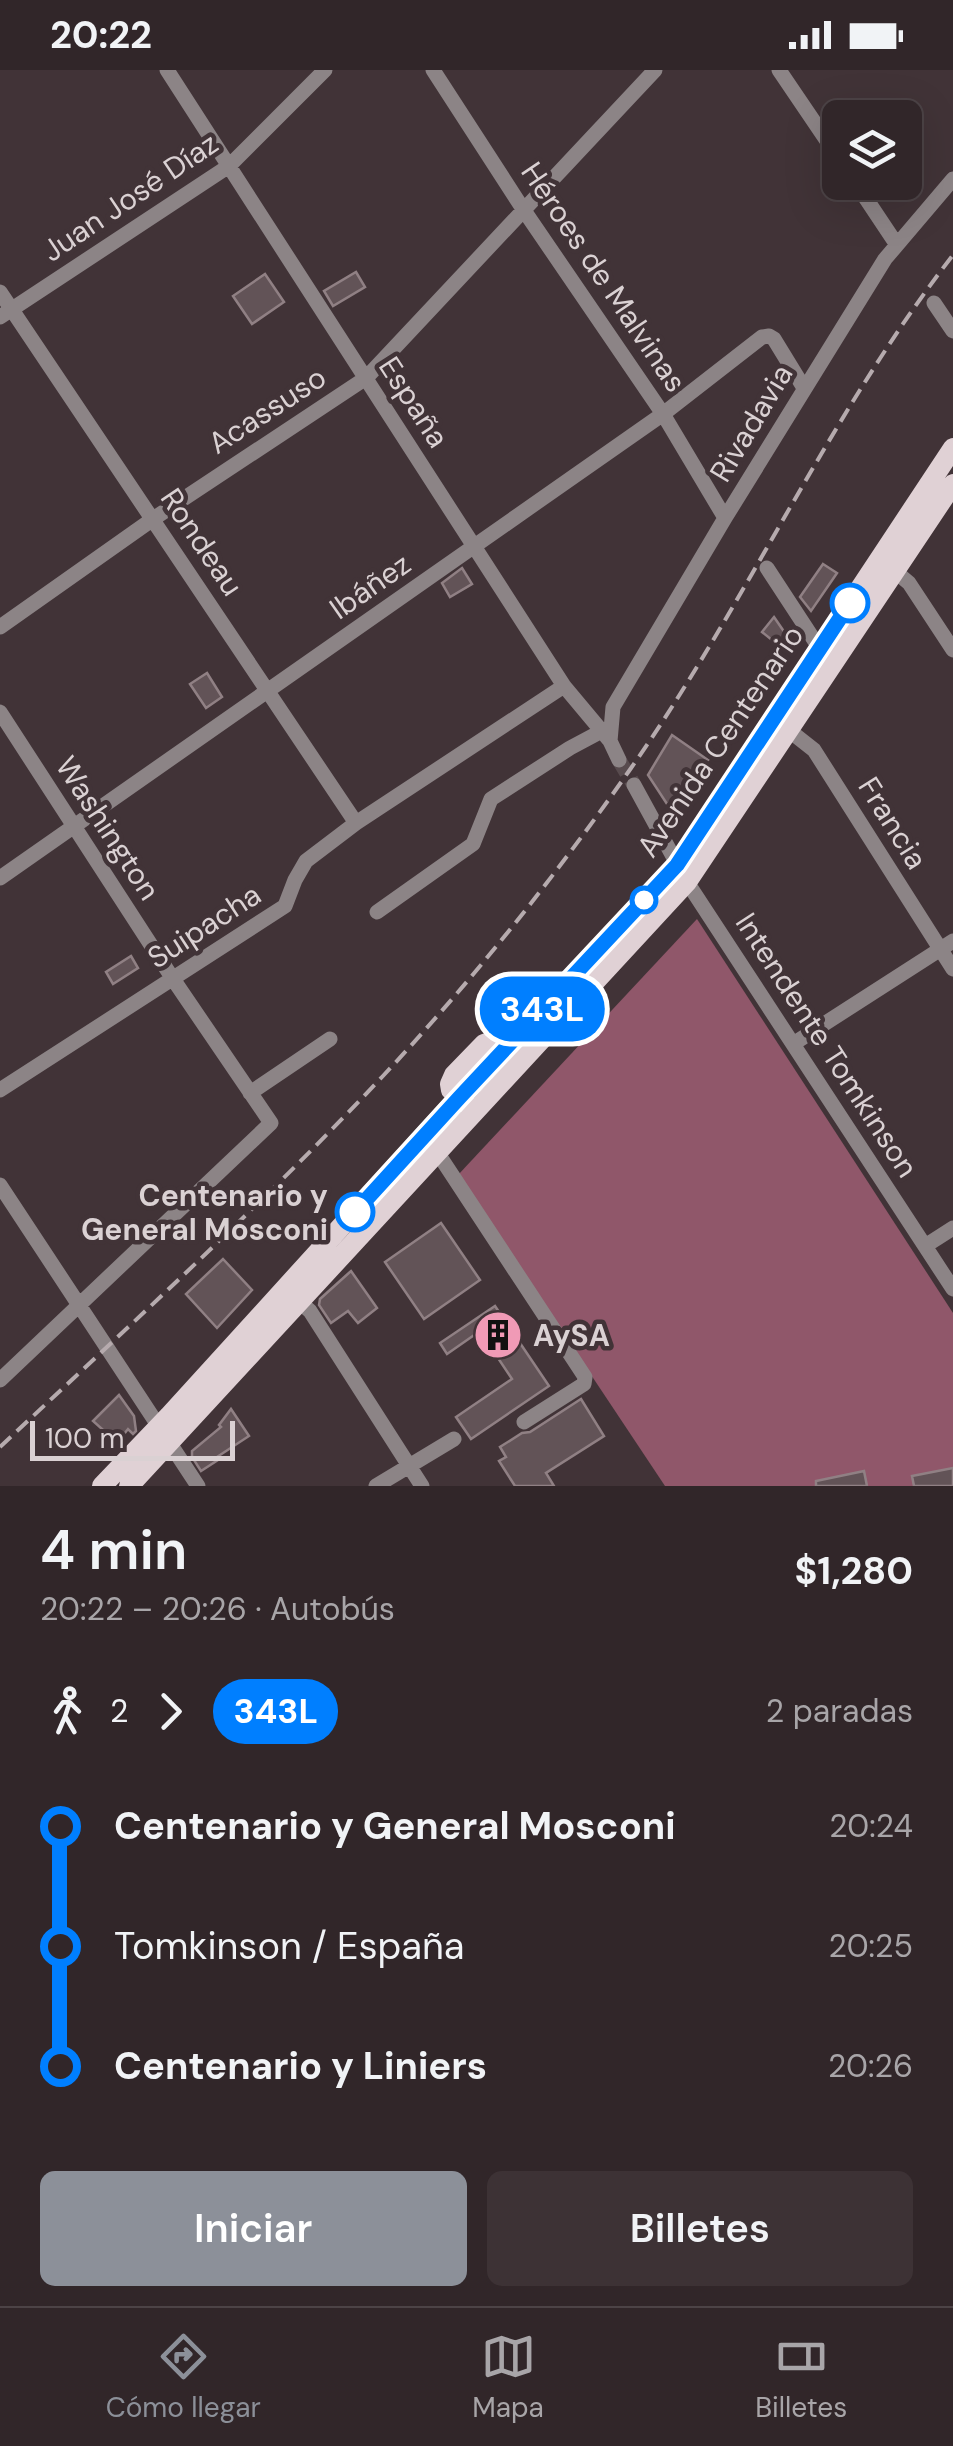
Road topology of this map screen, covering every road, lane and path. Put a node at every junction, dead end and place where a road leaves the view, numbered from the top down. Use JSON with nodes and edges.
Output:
{"nodes":[{"id":1,"x":167,"y":70,"type":"edge"},
{"id":2,"x":326,"y":70,"type":"edge"},
{"id":3,"x":433,"y":70,"type":"edge"},
{"id":4,"x":655,"y":70,"type":"edge"},
{"id":5,"x":780,"y":70,"type":"edge"},
{"id":6,"x":822,"y":133,"type":"edge"},
{"id":7,"x":229,"y":166,"type":"junction"},
{"id":8,"x":953,"y":180,"type":"edge"},
{"id":9,"x":867,"y":200,"type":"edge"},
{"id":10,"x":523,"y":208,"type":"junction"},
{"id":11,"x":897,"y":245,"type":"junction"},
{"id":12,"x":0,"y":292,"type":"edge"},
{"id":13,"x":934,"y":302,"type":"dead end"},
{"id":14,"x":6,"y":313,"type":"edge"},
{"id":15,"x":953,"y":331,"type":"edge"},
{"id":16,"x":366,"y":378,"type":"junction"},
{"id":17,"x":804,"y":388,"type":"junction"},
{"id":18,"x":663,"y":414,"type":"junction"},
{"id":19,"x":953,"y":448,"type":"edge"},
{"id":20,"x":953,"y":484,"type":"edge"},
{"id":21,"x":725,"y":518,"type":"junction"},
{"id":22,"x":153,"y":519,"type":"junction"},
{"id":23,"x":475,"y":546,"type":"junction"},
{"id":24,"x":886,"y":565,"type":"junction"},
{"id":25,"x":767,"y":568,"type":"dead end"},
{"id":26,"x":0,"y":627,"type":"edge"},
{"id":27,"x":820,"y":649,"type":"junction"},
{"id":28,"x":953,"y":650,"type":"edge"},
{"id":29,"x":564,"y":686,"type":"junction"},
{"id":30,"x":268,"y":691,"type":"junction"},
{"id":31,"x":613,"y":706,"type":"junction"},
{"id":32,"x":585,"y":708,"type":"junction"},
{"id":33,"x":0,"y":712,"type":"edge"},
{"id":34,"x":782,"y":724,"type":"junction"},
{"id":35,"x":605,"y":737,"type":"junction"},
{"id":36,"x":619,"y":760,"type":"tunnel mouth"},
{"id":37,"x":634,"y":785,"type":"tunnel mouth"},
{"id":38,"x":356,"y":823,"type":"junction"},
{"id":39,"x":74,"y":827,"type":"junction"},
{"id":40,"x":682,"y":874,"type":"junction"},
{"id":41,"x":0,"y":878,"type":"edge"},
{"id":42,"x":377,"y":912,"type":"dead end"},
{"id":43,"x":947,"y":945,"type":"edge"},
{"id":44,"x":953,"y":968,"type":"edge"},
{"id":45,"x":174,"y":979,"type":"junction"},
{"id":46,"x":330,"y":1039,"type":"dead end"},
{"id":47,"x":793,"y":1044,"type":"junction"},
{"id":48,"x":0,"y":1090,"type":"edge"},
{"id":49,"x":250,"y":1093,"type":"junction"},
{"id":50,"x":466,"y":1105,"type":"junction"},
{"id":51,"x":437,"y":1152,"type":"junction"},
{"id":52,"x":0,"y":1185,"type":"edge"},
{"id":53,"x":953,"y":1228,"type":"edge"},
{"id":54,"x":925,"y":1246,"type":"junction"},
{"id":55,"x":953,"y":1289,"type":"edge"},
{"id":56,"x":291,"y":1294,"type":"junction"},
{"id":57,"x":78,"y":1307,"type":"junction"},
{"id":58,"x":0,"y":1380,"type":"edge"},
{"id":59,"x":524,"y":1422,"type":"dead end"},
{"id":60,"x":163,"y":1435,"type":"junction"},
{"id":61,"x":454,"y":1440,"type":"dead end"},
{"id":62,"x":409,"y":1466,"type":"junction"},
{"id":63,"x":102,"y":1486,"type":"edge"},
{"id":64,"x":129,"y":1486,"type":"edge"},
{"id":65,"x":198,"y":1486,"type":"edge"},
{"id":66,"x":376,"y":1486,"type":"edge"},
{"id":67,"x":422,"y":1486,"type":"edge"}],
"edges":[{"from":1,"to":7,"type":"street","name":"España"},
{"from":2,"to":7,"type":"street","name":"Juan José Díaz"},
{"from":3,"to":10,"type":"street","name":"Héroes de Malvinas"},
{"from":4,"to":10,"type":"street","name":"Acassuso"},
{"from":5,"to":6,"type":"street"},
{"from":7,"to":14,"type":"street","name":"Juan José Díaz"},
{"from":7,"to":16,"type":"street","name":"España"},
{"from":8,"to":11,"type":"street","name":"Rivadavia"},
{"from":9,"to":11,"type":"street"},
{"from":10,"to":16,"type":"street","name":"Acassuso"},
{"from":10,"to":18,"type":"street","name":"Héroes de Malvinas"},
{"from":11,"to":17,"type":"street","name":"Rivadavia"},
{"from":12,"to":14,"type":"street","name":"Rondeau"},
{"from":13,"to":15,"type":"street"},
{"from":14,"to":22,"type":"street","name":"Rondeau"},
{"from":16,"to":22,"type":"street","name":"Acassuso"},
{"from":16,"to":23,"type":"street","name":"España"},
{"from":17,"to":18,"type":"street","name":"Ibáñez"},
{"from":17,"to":21,"type":"street","name":"Rivadavia"},
{"from":18,"to":21,"type":"street","name":"Héroes de Malvinas"},
{"from":18,"to":23,"type":"street","name":"Ibáñez"},
{"from":19,"to":24,"type":"main road","name":"Avenida Centenario"},
{"from":20,"to":24,"type":"main road","name":"Avenida Centenario"},
{"from":21,"to":31,"type":"street","name":"Rivadavia"},
{"from":22,"to":26,"type":"street","name":"Acassuso"},
{"from":22,"to":30,"type":"street","name":"Rondeau"},
{"from":23,"to":29,"type":"street","name":"España"},
{"from":23,"to":30,"type":"street","name":"Ibáñez"},
{"from":24,"to":27,"type":"main road","name":"Avenida Centenario"},
{"from":24,"to":28,"type":"street"},
{"from":24,"to":34,"type":"main road","name":"Avenida Centenario"},
{"from":25,"to":27,"type":"street"},
{"from":27,"to":34,"type":"main road","name":"Avenida Centenario"},
{"from":29,"to":32,"type":"street","name":"España"},
{"from":29,"to":38,"type":"street","name":"Suipacha"},
{"from":30,"to":38,"type":"street","name":"Rondeau"},
{"from":30,"to":39,"type":"street","name":"Ibáñez"},
{"from":31,"to":32,"type":"street"},
{"from":31,"to":35,"type":"street","name":"Rivadavia"},
{"from":32,"to":35,"type":"street","name":"España"},
{"from":33,"to":39,"type":"street","name":"Washington"},
{"from":34,"to":40,"type":"main road","name":"Avenida Centenario"},
{"from":34,"to":43,"type":"street","name":"Francia"},
{"from":35,"to":36,"type":"street","name":"España"},
{"from":35,"to":42,"type":"street"},
{"from":37,"to":40,"type":"street"},
{"from":38,"to":45,"type":"street","name":"Suipacha"},
{"from":39,"to":41,"type":"street","name":"Ibáñez"},
{"from":39,"to":45,"type":"street","name":"Washington"},
{"from":40,"to":47,"type":"street","name":"Intendente Tomkinson"},
{"from":40,"to":50,"type":"main road","name":"Avenida Centenario"},
{"from":40,"to":50,"type":"main road","name":"Avenida Centenario"},
{"from":43,"to":44,"type":"street","name":"Francia"},
{"from":43,"to":47,"type":"street"},
{"from":45,"to":48,"type":"street","name":"Suipacha"},
{"from":45,"to":49,"type":"street","name":"Washington"},
{"from":46,"to":49,"type":"street"},
{"from":47,"to":54,"type":"street","name":"Intendente Tomkinson"},
{"from":49,"to":57,"type":"street","name":"Washington"},
{"from":50,"to":51,"type":"main road","name":"Avenida Centenario"},
{"from":50,"to":56,"type":"main road","name":"Avenida Centenario"},
{"from":51,"to":56,"type":"main road","name":"Avenida Centenario"},
{"from":51,"to":59,"type":"street"},
{"from":52,"to":57,"type":"street"},
{"from":53,"to":54,"type":"street"},
{"from":54,"to":55,"type":"street","name":"Intendente Tomkinson"},
{"from":56,"to":60,"type":"main road","name":"Avenida Centenario"},
{"from":56,"to":62,"type":"street"},
{"from":57,"to":58,"type":"street"},
{"from":57,"to":60,"type":"street"},
{"from":60,"to":63,"type":"main road","name":"Avenida Centenario"},
{"from":60,"to":64,"type":"main road","name":"Avenida Centenario"},
{"from":60,"to":65,"type":"street"},
{"from":61,"to":62,"type":"street"},
{"from":62,"to":66,"type":"street"},
{"from":62,"to":67,"type":"street"}]}
